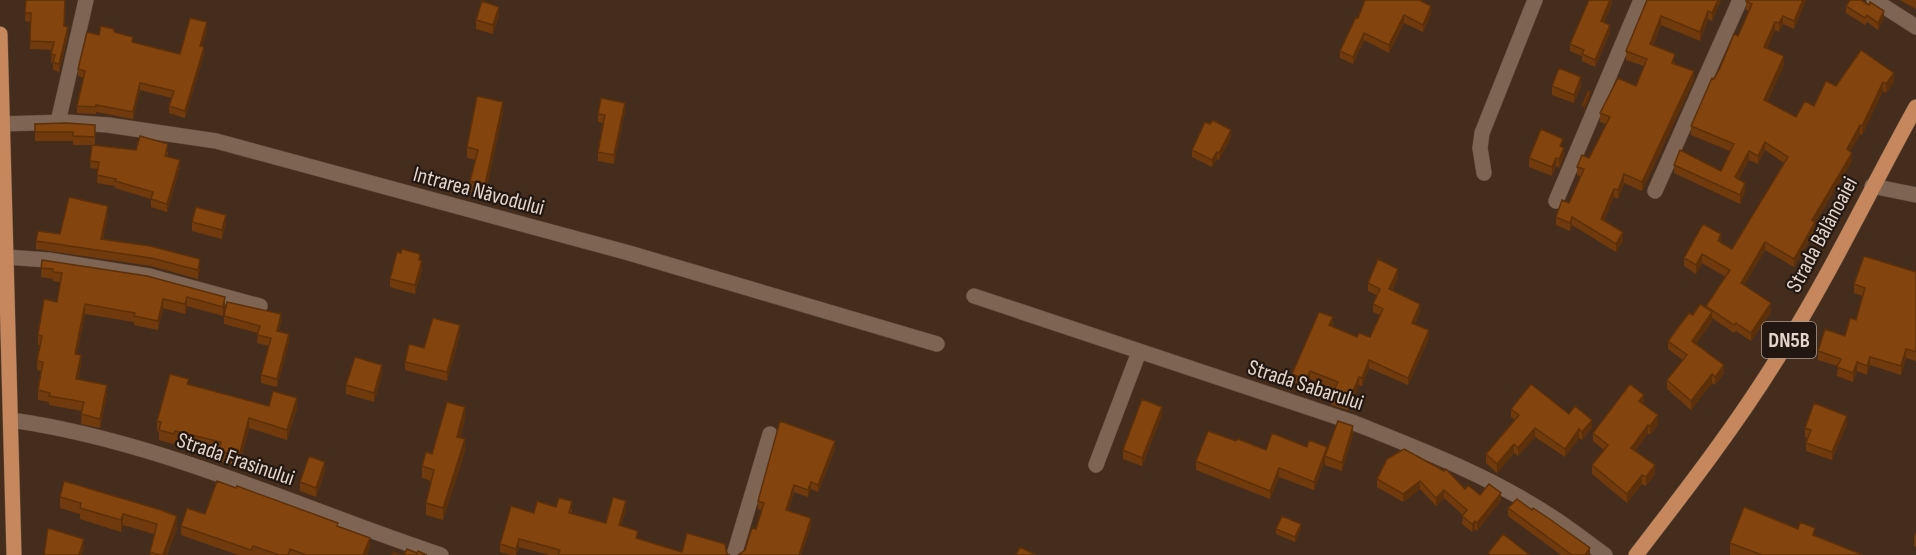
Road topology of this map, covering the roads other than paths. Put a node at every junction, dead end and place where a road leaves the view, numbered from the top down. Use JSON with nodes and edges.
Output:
{"nodes":[{"id":1,"x":86,"y":0,"type":"edge"},
{"id":2,"x":1535,"y":0,"type":"edge"},
{"id":3,"x":1641,"y":0,"type":"edge"},
{"id":4,"x":1740,"y":0,"type":"edge"},
{"id":5,"x":1874,"y":0,"type":"edge"},
{"id":6,"x":1916,"y":27,"type":"edge"},
{"id":7,"x":0,"y":34,"type":"edge"},
{"id":8,"x":1916,"y":107,"type":"edge"},
{"id":9,"x":58,"y":122,"type":"junction"},
{"id":10,"x":1,"y":124,"type":"edge"},
{"id":11,"x":1484,"y":173,"type":"dead end"},
{"id":12,"x":1872,"y":186,"type":"junction"},
{"id":13,"x":1655,"y":191,"type":"dead end"},
{"id":14,"x":1916,"y":195,"type":"edge"},
{"id":15,"x":1556,"y":201,"type":"dead end"},
{"id":16,"x":6,"y":257,"type":"junction"},
{"id":17,"x":974,"y":296,"type":"dead end"},
{"id":18,"x":260,"y":306,"type":"dead end"},
{"id":19,"x":937,"y":344,"type":"dead end"},
{"id":20,"x":1139,"y":352,"type":"junction"},
{"id":21,"x":11,"y":420,"type":"junction"},
{"id":22,"x":770,"y":435,"type":"dead end"},
{"id":23,"x":1096,"y":465,"type":"dead end"},
{"id":24,"x":14,"y":555,"type":"edge"},
{"id":25,"x":441,"y":555,"type":"edge"},
{"id":26,"x":734,"y":555,"type":"edge"},
{"id":27,"x":1605,"y":555,"type":"edge"},
{"id":28,"x":1636,"y":555,"type":"edge"}],
"edges":[{"from":1,"to":9,"type":"street"},
{"from":2,"to":11,"type":"street"},
{"from":3,"to":15,"type":"street"},
{"from":4,"to":13,"type":"street"},
{"from":5,"to":6,"type":"street"},
{"from":7,"to":10,"type":"main road"},
{"from":8,"to":12,"type":"main road","name":"Strada Bălănoaiei","number":"DN5B"},
{"from":9,"to":10,"type":"street","name":"Intrarea Năvodului"},
{"from":9,"to":19,"type":"street","name":"Intrarea Năvodului"},
{"from":10,"to":16,"type":"main road"},
{"from":12,"to":14,"type":"street"},
{"from":12,"to":28,"type":"main road","name":"Strada Bălănoaiei","number":"DN5B"},
{"from":16,"to":18,"type":"street"},
{"from":16,"to":21,"type":"main road"},
{"from":17,"to":20,"type":"street","name":"Strada Sabarului"},
{"from":20,"to":23,"type":"street"},
{"from":20,"to":27,"type":"street","name":"Strada Sabarului"},
{"from":21,"to":24,"type":"main road"},
{"from":21,"to":25,"type":"street","name":"Strada Frasinului"},
{"from":22,"to":26,"type":"street"}]}
